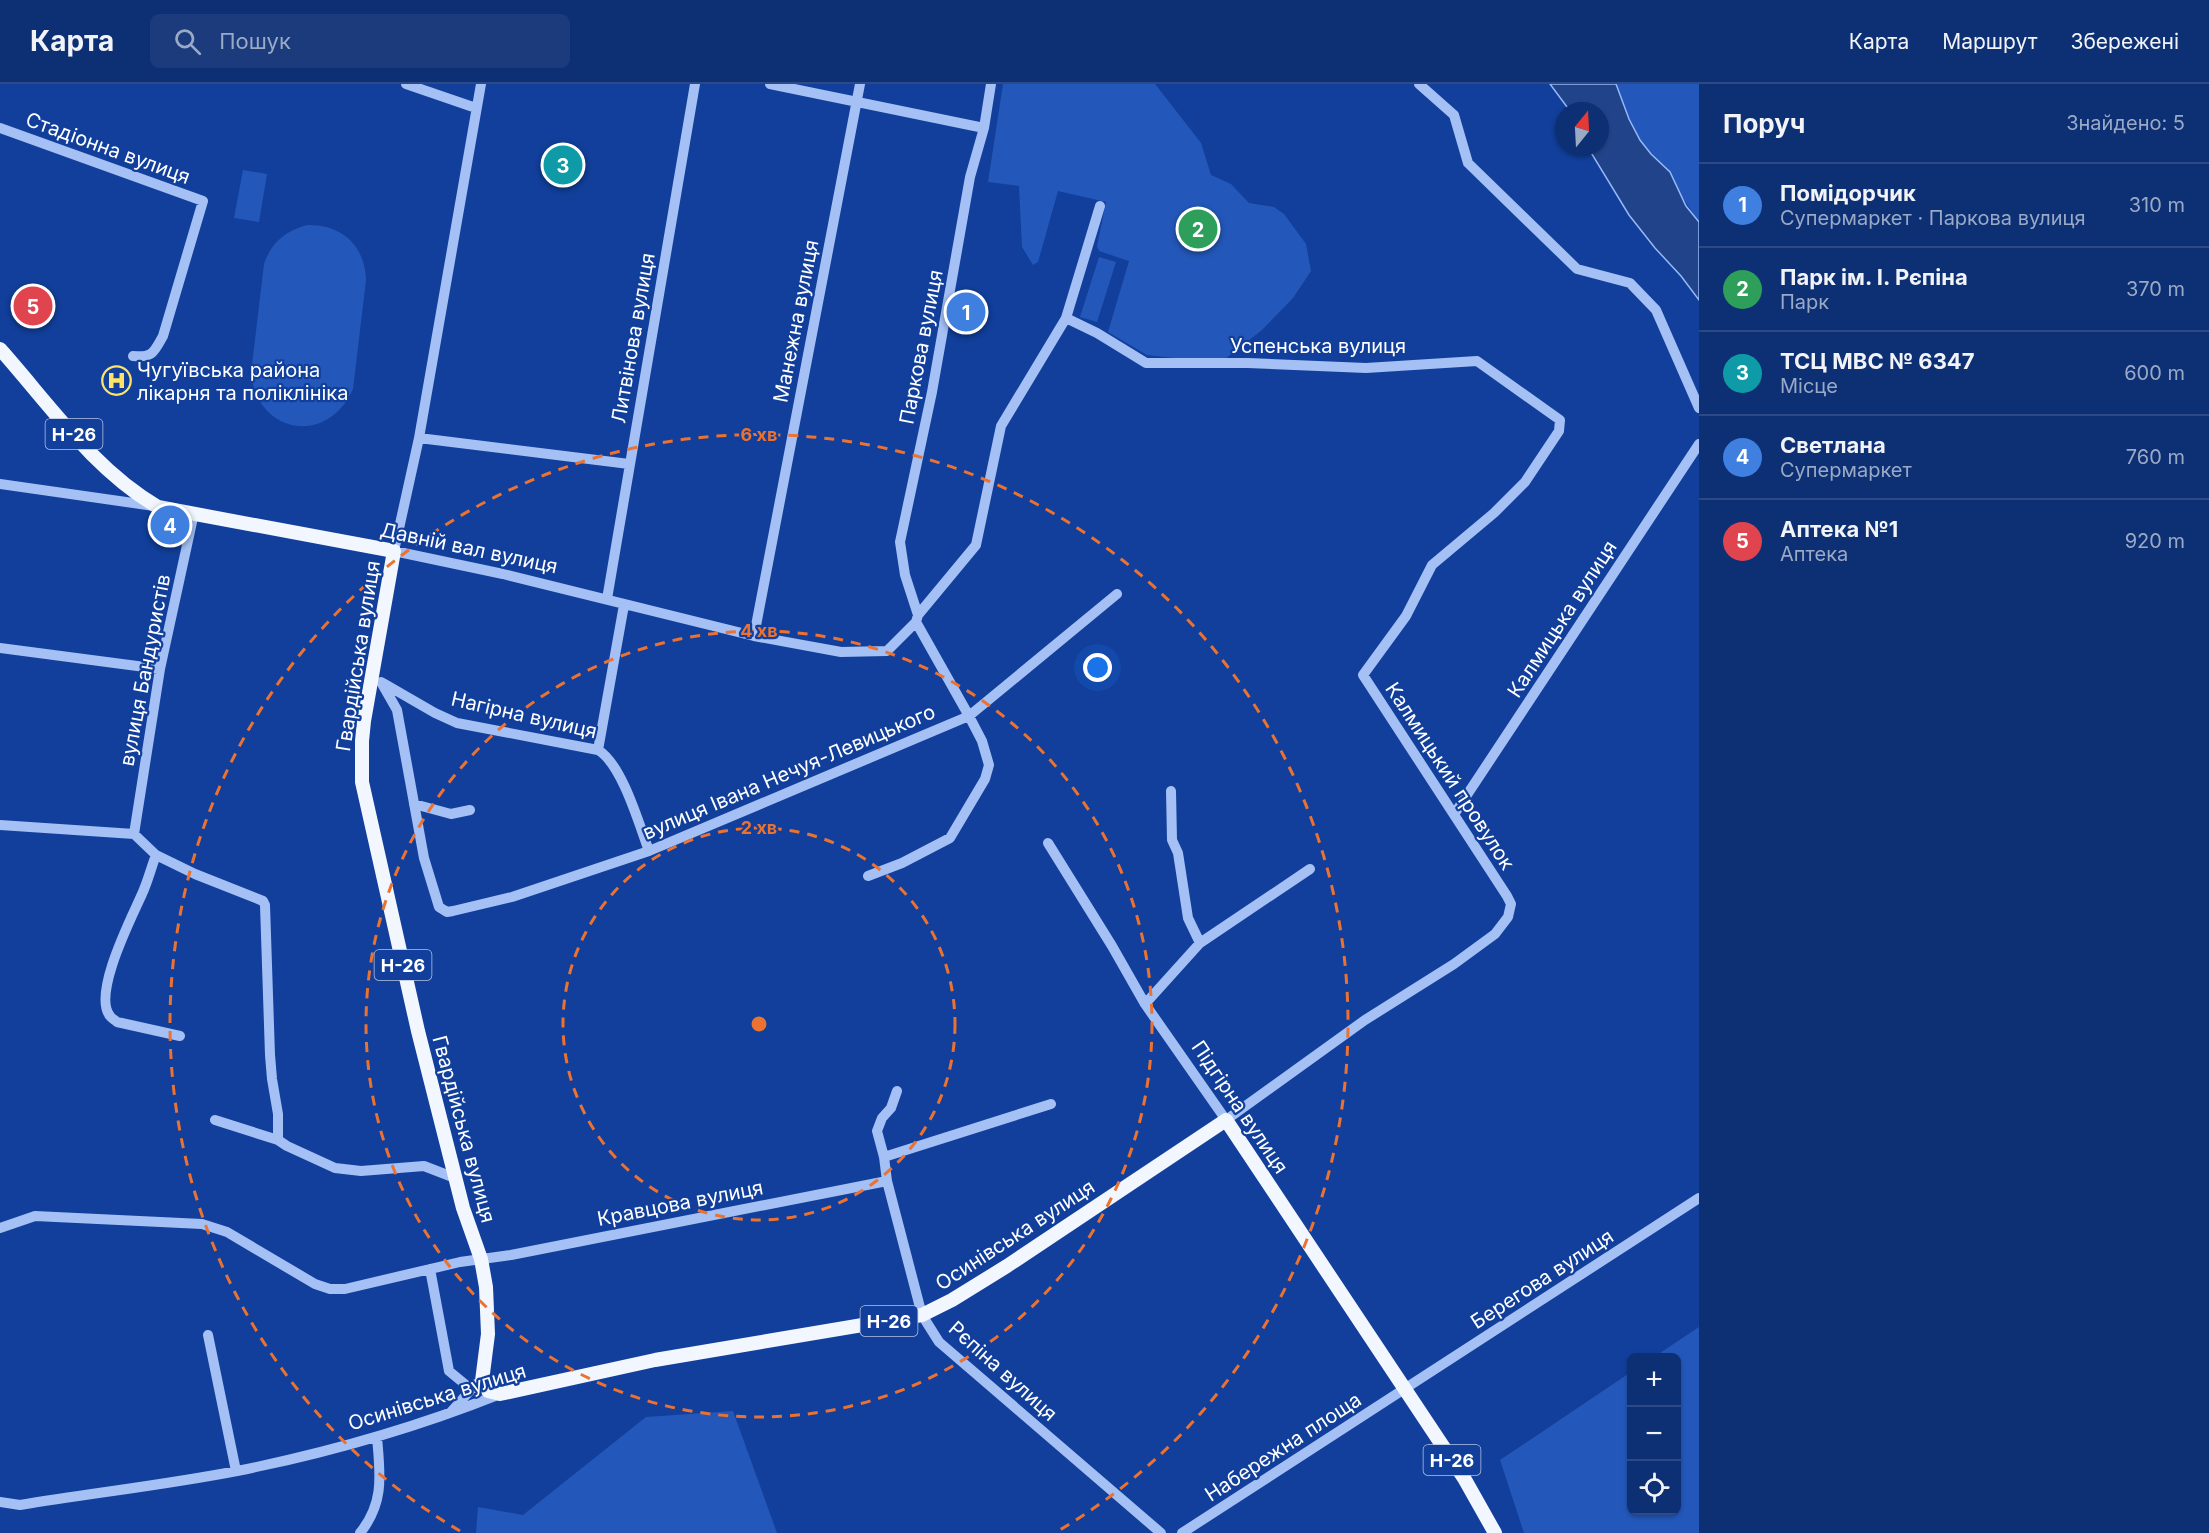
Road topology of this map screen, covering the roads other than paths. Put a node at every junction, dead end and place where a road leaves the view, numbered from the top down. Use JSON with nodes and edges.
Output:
{"nodes":[{"id":1,"x":406,"y":84,"type":"edge"},
{"id":2,"x":480,"y":84,"type":"edge"},
{"id":3,"x":695,"y":84,"type":"edge"},
{"id":4,"x":770,"y":84,"type":"edge"},
{"id":5,"x":860,"y":84,"type":"edge"},
{"id":6,"x":991,"y":84,"type":"edge"},
{"id":7,"x":1419,"y":84,"type":"edge"},
{"id":8,"x":857,"y":101,"type":"junction"},
{"id":9,"x":476,"y":108,"type":"junction"},
{"id":10,"x":0,"y":128,"type":"edge"},
{"id":11,"x":984,"y":128,"type":"junction"},
{"id":12,"x":1100,"y":206,"type":"dead end"},
{"id":13,"x":1066,"y":318,"type":"junction"},
{"id":14,"x":0,"y":349,"type":"edge"},
{"id":15,"x":133,"y":356,"type":"dead end"},
{"id":16,"x":1699,"y":408,"type":"edge"},
{"id":17,"x":419,"y":438,"type":"junction"},
{"id":18,"x":1699,"y":444,"type":"edge"},
{"id":19,"x":629,"y":464,"type":"junction"},
{"id":20,"x":0,"y":484,"type":"edge"},
{"id":21,"x":158,"y":507,"type":"junction"},
{"id":22,"x":194,"y":513,"type":"junction"},
{"id":23,"x":394,"y":551,"type":"junction"},
{"id":24,"x":1118,"y":594,"type":"dead end"},
{"id":25,"x":607,"y":599,"type":"junction"},
{"id":26,"x":624,"y":605,"type":"junction"},
{"id":27,"x":917,"y":619,"type":"junction"},
{"id":28,"x":754,"y":636,"type":"junction"},
{"id":29,"x":0,"y":648,"type":"edge"},
{"id":30,"x":160,"y":669,"type":"junction"},
{"id":31,"x":1363,"y":675,"type":"joint"},
{"id":32,"x":377,"y":679,"type":"junction"},
{"id":33,"x":969,"y":716,"type":"junction"},
{"id":34,"x":598,"y":750,"type":"junction"},
{"id":35,"x":1171,"y":791,"type":"dead end"},
{"id":36,"x":414,"y":804,"type":"junction"},
{"id":37,"x":470,"y":810,"type":"dead end"},
{"id":38,"x":1455,"y":813,"type":"junction"},
{"id":39,"x":0,"y":825,"type":"edge"},
{"id":40,"x":134,"y":834,"type":"junction"},
{"id":41,"x":1048,"y":843,"type":"dead end"},
{"id":42,"x":650,"y":850,"type":"junction"},
{"id":43,"x":156,"y":855,"type":"junction"},
{"id":44,"x":1310,"y":869,"type":"dead end"},
{"id":45,"x":868,"y":876,"type":"dead end"},
{"id":46,"x":1507,"y":896,"type":"joint"},
{"id":47,"x":1200,"y":943,"type":"junction"},
{"id":48,"x":1145,"y":1004,"type":"junction"},
{"id":49,"x":180,"y":1036,"type":"dead end"},
{"id":50,"x":897,"y":1091,"type":"dead end"},
{"id":51,"x":1051,"y":1104,"type":"dead end"},
{"id":52,"x":215,"y":1120,"type":"dead end"},
{"id":53,"x":1226,"y":1120,"type":"junction"},
{"id":54,"x":278,"y":1140,"type":"junction"},
{"id":55,"x":884,"y":1157,"type":"junction"},
{"id":56,"x":455,"y":1178,"type":"junction"},
{"id":57,"x":887,"y":1181,"type":"junction"},
{"id":58,"x":1699,"y":1198,"type":"edge"},
{"id":59,"x":0,"y":1228,"type":"edge"},
{"id":60,"x":481,"y":1259,"type":"junction"},
{"id":61,"x":430,"y":1269,"type":"junction"},
{"id":62,"x":922,"y":1315,"type":"junction"},
{"id":63,"x":208,"y":1335,"type":"dead end"},
{"id":64,"x":482,"y":1375,"type":"junction"},
{"id":65,"x":472,"y":1390,"type":"junction"},
{"id":66,"x":1404,"y":1390,"type":"junction"},
{"id":67,"x":500,"y":1394,"type":"junction"},
{"id":68,"x":448,"y":1415,"type":"junction"},
{"id":69,"x":377,"y":1437,"type":"junction"},
{"id":70,"x":236,"y":1471,"type":"junction"},
{"id":71,"x":0,"y":1502,"type":"edge"},
{"id":72,"x":360,"y":1533,"type":"edge"},
{"id":73,"x":1161,"y":1533,"type":"edge"},
{"id":74,"x":1182,"y":1533,"type":"edge"},
{"id":75,"x":1495,"y":1533,"type":"edge"}],
"edges":[{"from":1,"to":9,"type":"street"},
{"from":2,"to":9,"type":"street","name":"Гвардійська вулиця"},
{"from":3,"to":19,"type":"street","name":"Литвінова вулиця"},
{"from":4,"to":8,"type":"street"},
{"from":5,"to":8,"type":"street","name":"Манежна вулиця"},
{"from":6,"to":11,"type":"street","name":"Паркова вулиця"},
{"from":7,"to":16,"type":"street"},
{"from":8,"to":11,"type":"street"},
{"from":8,"to":28,"type":"street","name":"Манежна вулиця"},
{"from":9,"to":17,"type":"street","name":"Гвардійська вулиця"},
{"from":10,"to":15,"type":"street","name":"Стадіонна вулиця"},
{"from":11,"to":27,"type":"street","name":"Паркова вулиця"},
{"from":12,"to":13,"type":"street","name":"Давній вал вулиця"},
{"from":13,"to":27,"type":"street","name":"Давній вал вулиця"},
{"from":13,"to":31,"type":"street","name":"Успенська вулиця"},
{"from":14,"to":21,"type":"main road","number":"Н-26"},
{"from":17,"to":19,"type":"street"},
{"from":17,"to":23,"type":"street","name":"Гвардійська вулиця"},
{"from":18,"to":38,"type":"street","name":"Калмицька вулиця"},
{"from":19,"to":25,"type":"street","name":"Литвінова вулиця"},
{"from":20,"to":21,"type":"street","name":"Давній вал вулиця"},
{"from":21,"to":22,"type":"main road","name":"Давній вал вулиця","number":"Н-26"},
{"from":22,"to":23,"type":"main road","name":"Давній вал вулиця","number":"Н-26"},
{"from":22,"to":30,"type":"street","name":"вулиця Бандуристів"},
{"from":23,"to":25,"type":"street","name":"Давній вал вулиця"},
{"from":23,"to":32,"type":"main road","name":"Гвардійська вулиця","number":"Н-26"},
{"from":24,"to":33,"type":"street","name":"вулиця Івана Нечуя-Левицького"},
{"from":25,"to":26,"type":"street","name":"Давній вал вулиця"},
{"from":26,"to":28,"type":"street","name":"Давній вал вулиця"},
{"from":26,"to":34,"type":"street"},
{"from":27,"to":28,"type":"street","name":"Давній вал вулиця"},
{"from":27,"to":33,"type":"street","name":"Паркова вулиця"},
{"from":29,"to":30,"type":"street"},
{"from":30,"to":40,"type":"street","name":"вулиця Бандуристів"},
{"from":31,"to":38,"type":"street","name":"Калмицький провулок"},
{"from":32,"to":34,"type":"street","name":"Нагірна вулиця"},
{"from":32,"to":36,"type":"street"},
{"from":32,"to":56,"type":"main road","name":"Гвардійська вулиця","number":"Н-26"},
{"from":33,"to":42,"type":"street","name":"вулиця Івана Нечуя-Левицького"},
{"from":33,"to":45,"type":"street","name":"Паркова вулиця"},
{"from":34,"to":42,"type":"street","name":"Нагірна вулиця"},
{"from":35,"to":47,"type":"street"},
{"from":36,"to":37,"type":"street"},
{"from":36,"to":42,"type":"street","name":"вулиця Івана Нечуя-Левицького"},
{"from":38,"to":46,"type":"street","name":"Калмицький провулок"},
{"from":39,"to":40,"type":"street"},
{"from":40,"to":43,"type":"street"},
{"from":41,"to":48,"type":"street","name":"Підгірна вулиця"},
{"from":43,"to":49,"type":"street"},
{"from":43,"to":54,"type":"street"},
{"from":44,"to":47,"type":"street"},
{"from":46,"to":53,"type":"street","name":"Осинівська вулиця"},
{"from":47,"to":48,"type":"street"},
{"from":48,"to":53,"type":"street","name":"Підгірна вулиця"},
{"from":50,"to":55,"type":"street","name":"Рєпіна вулиця"},
{"from":51,"to":55,"type":"street"},
{"from":52,"to":54,"type":"street"},
{"from":53,"to":62,"type":"main road","name":"Осинівська вулиця","number":"Н-26"},
{"from":53,"to":66,"type":"main road","name":"Підгірна вулиця","number":"Н-26"},
{"from":54,"to":56,"type":"street"},
{"from":55,"to":57,"type":"street","name":"Рєпіна вулиця"},
{"from":56,"to":60,"type":"main road","name":"Гвардійська вулиця","number":"Н-26"},
{"from":57,"to":60,"type":"street","name":"Кравцова вулиця"},
{"from":57,"to":62,"type":"street","name":"Рєпіна вулиця"},
{"from":58,"to":66,"type":"street","name":"Берегова вулиця"},
{"from":59,"to":61,"type":"street","name":"Кравцова вулиця"},
{"from":60,"to":61,"type":"street","name":"Кравцова вулиця"},
{"from":60,"to":64,"type":"main road","name":"Гвардійська вулиця","number":"Н-26"},
{"from":61,"to":65,"type":"street"},
{"from":62,"to":67,"type":"main road","name":"Осинівська вулиця","number":"Н-26"},
{"from":62,"to":73,"type":"street","name":"Рєпіна вулиця"},
{"from":63,"to":70,"type":"street"},
{"from":64,"to":65,"type":"street"},
{"from":64,"to":67,"type":"main road"},
{"from":65,"to":68,"type":"street"},
{"from":66,"to":74,"type":"street","name":"Набережна площа"},
{"from":66,"to":75,"type":"main road","number":"Н-26"},
{"from":67,"to":68,"type":"street","name":"Осинівська вулиця"},
{"from":68,"to":69,"type":"street","name":"Осинівська вулиця"},
{"from":69,"to":70,"type":"street","name":"Осинівська вулиця"},
{"from":69,"to":72,"type":"street"},
{"from":70,"to":71,"type":"street","name":"Осинівська вулиця"}]}
